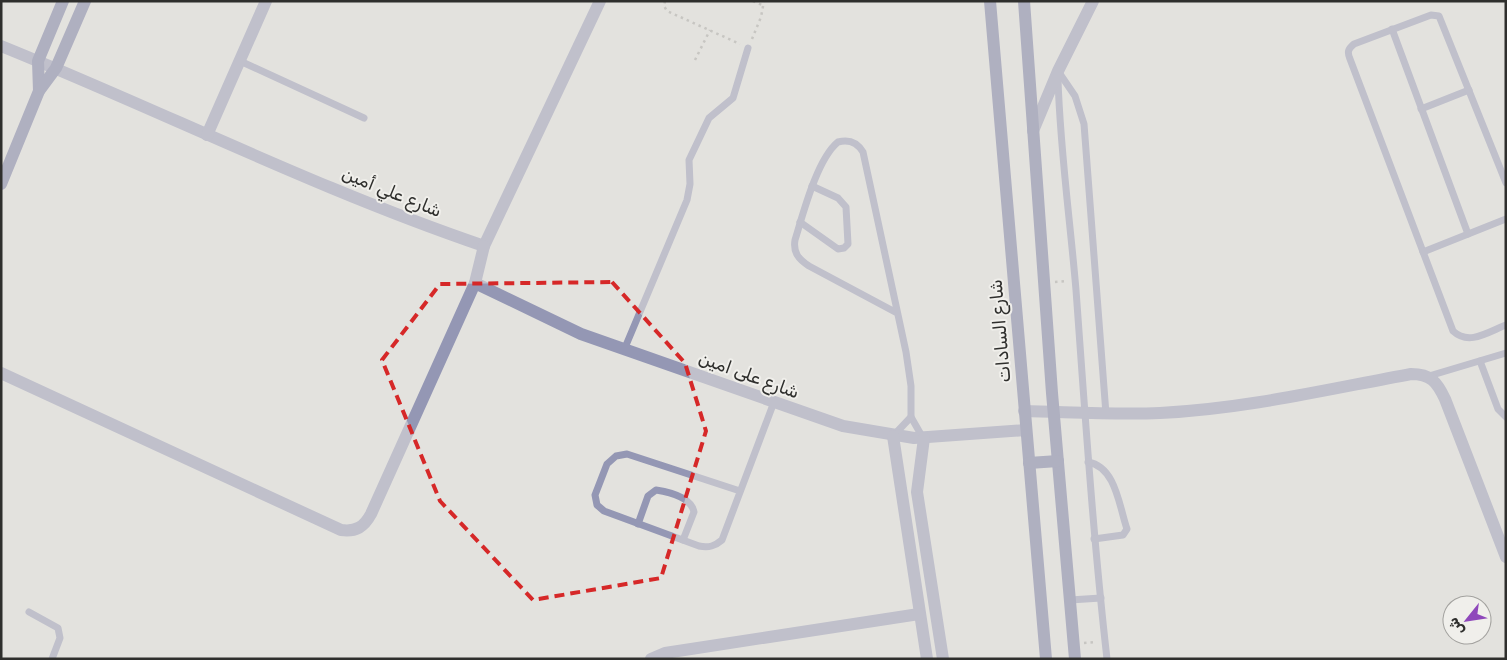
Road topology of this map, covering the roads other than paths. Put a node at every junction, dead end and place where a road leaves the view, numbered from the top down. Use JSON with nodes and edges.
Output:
{"nodes":[{"id":1,"x":64,"y":1,"type":"edge"},
{"id":2,"x":86,"y":1,"type":"edge"},
{"id":3,"x":266,"y":1,"type":"edge"},
{"id":4,"x":600,"y":1,"type":"edge"},
{"id":5,"x":990,"y":1,"type":"edge"},
{"id":6,"x":1024,"y":1,"type":"edge"},
{"id":7,"x":1093,"y":1,"type":"edge"},
{"id":8,"x":1392,"y":30,"type":"junction"},
{"id":9,"x":1,"y":46,"type":"edge"},
{"id":10,"x":748,"y":48,"type":"road end"},
{"id":11,"x":38,"y":61,"type":"junction"},
{"id":12,"x":240,"y":61,"type":"junction"},
{"id":13,"x":56,"y":68,"type":"junction"},
{"id":14,"x":1058,"y":71,"type":"junction"},
{"id":15,"x":1469,"y":90,"type":"junction"},
{"id":16,"x":40,"y":92,"type":"junction"},
{"id":17,"x":1421,"y":109,"type":"junction"},
{"id":18,"x":364,"y":118,"type":"dead end"},
{"id":19,"x":1033,"y":131,"type":"junction"},
{"id":20,"x":207,"y":135,"type":"junction"},
{"id":21,"x":1506,"y":183,"type":"edge"},
{"id":22,"x":1,"y":184,"type":"edge"},
{"id":23,"x":812,"y":186,"type":"junction"},
{"id":24,"x":1506,"y":219,"type":"edge"},
{"id":25,"x":800,"y":222,"type":"junction"},
{"id":26,"x":1468,"y":234,"type":"junction"},
{"id":27,"x":484,"y":246,"type":"junction"},
{"id":28,"x":1423,"y":252,"type":"junction"},
{"id":29,"x":475,"y":283,"type":"junction"},
{"id":30,"x":897,"y":312,"type":"junction"},
{"id":31,"x":1506,"y":325,"type":"edge"},
{"id":32,"x":624,"y":350,"type":"junction"},
{"id":33,"x":1506,"y":353,"type":"edge"},
{"id":34,"x":1480,"y":361,"type":"junction"},
{"id":35,"x":1,"y":372,"type":"edge"},
{"id":36,"x":1429,"y":376,"type":"junction"},
{"id":37,"x":774,"y":402,"type":"junction"},
{"id":38,"x":1024,"y":411,"type":"junction"},
{"id":39,"x":1054,"y":412,"type":"junction"},
{"id":40,"x":1085,"y":414,"type":"junction"},
{"id":41,"x":1106,"y":414,"type":"junction"},
{"id":42,"x":911,"y":417,"type":"junction"},
{"id":43,"x":1506,"y":417,"type":"edge"},
{"id":44,"x":1026,"y":430,"type":"junction"},
{"id":45,"x":893,"y":436,"type":"junction"},
{"id":46,"x":924,"y":438,"type":"junction"},
{"id":47,"x":1058,"y":461,"type":"junction"},
{"id":48,"x":1088,"y":462,"type":"junction"},
{"id":49,"x":1029,"y":463,"type":"junction"},
{"id":50,"x":740,"y":491,"type":"junction"},
{"id":51,"x":638,"y":524,"type":"junction"},
{"id":52,"x":1094,"y":539,"type":"junction"},
{"id":53,"x":683,"y":540,"type":"junction"},
{"id":54,"x":1506,"y":557,"type":"edge"},
{"id":55,"x":1101,"y":598,"type":"junction"},
{"id":56,"x":1070,"y":600,"type":"junction"},
{"id":57,"x":29,"y":612,"type":"dead end"},
{"id":58,"x":919,"y":614,"type":"junction"},
{"id":59,"x":52,"y":659,"type":"edge"},
{"id":60,"x":651,"y":659,"type":"edge"},
{"id":61,"x":927,"y":659,"type":"edge"},
{"id":62,"x":943,"y":659,"type":"edge"},
{"id":63,"x":1046,"y":659,"type":"edge"},
{"id":64,"x":1075,"y":659,"type":"edge"},
{"id":65,"x":1107,"y":659,"type":"edge"}],
"edges":[{"from":1,"to":11,"type":"main road"},
{"from":2,"to":13,"type":"main road"},
{"from":3,"to":12,"type":"street"},
{"from":4,"to":27,"type":"street"},
{"from":5,"to":38,"type":"main road","name":"شارع السادات"},
{"from":6,"to":19,"type":"main road"},
{"from":7,"to":14,"type":"street"},
{"from":8,"to":15,"type":"lane"},
{"from":8,"to":17,"type":"lane"},
{"from":8,"to":28,"type":"lane"},
{"from":9,"to":11,"type":"street","name":"شارع علي أمين"},
{"from":10,"to":32,"type":"lane"},
{"from":11,"to":13,"type":"street","name":"شارع علي أمين"},
{"from":11,"to":16,"type":"main road"},
{"from":12,"to":18,"type":"lane"},
{"from":12,"to":20,"type":"street"},
{"from":13,"to":16,"type":"main road"},
{"from":13,"to":20,"type":"street","name":"شارع علي أمين"},
{"from":14,"to":19,"type":"street"},
{"from":14,"to":40,"type":"lane"},
{"from":14,"to":41,"type":"lane"},
{"from":15,"to":17,"type":"lane"},
{"from":15,"to":21,"type":"lane"},
{"from":16,"to":22,"type":"main road"},
{"from":17,"to":26,"type":"lane"},
{"from":19,"to":39,"type":"main road"},
{"from":20,"to":27,"type":"street","name":"شارع علي أمين"},
{"from":23,"to":25,"type":"lane"},
{"from":23,"to":25,"type":"lane"},
{"from":23,"to":30,"type":"lane"},
{"from":24,"to":26,"type":"lane"},
{"from":25,"to":30,"type":"lane"},
{"from":26,"to":28,"type":"lane"},
{"from":27,"to":29,"type":"street"},
{"from":28,"to":31,"type":"lane"},
{"from":29,"to":32,"type":"street","name":"شارع على امين"},
{"from":29,"to":35,"type":"street"},
{"from":30,"to":42,"type":"lane"},
{"from":32,"to":37,"type":"street","name":"شارع على امين"},
{"from":33,"to":34,"type":"lane"},
{"from":34,"to":36,"type":"lane"},
{"from":34,"to":43,"type":"lane"},
{"from":36,"to":41,"type":"street"},
{"from":36,"to":54,"type":"street"},
{"from":37,"to":45,"type":"street","name":"شارع على امين"},
{"from":37,"to":50,"type":"lane"},
{"from":38,"to":39,"type":"street"},
{"from":38,"to":44,"type":"main road","name":"شارع السادات"},
{"from":39,"to":40,"type":"street"},
{"from":39,"to":47,"type":"main road"},
{"from":40,"to":41,"type":"street"},
{"from":40,"to":48,"type":"lane"},
{"from":42,"to":45,"type":"lane"},
{"from":42,"to":46,"type":"lane"},
{"from":44,"to":46,"type":"street","name":"شارع على امين"},
{"from":44,"to":49,"type":"main road","name":"شارع السادات"},
{"from":45,"to":46,"type":"street","name":"شارع على امين"},
{"from":45,"to":58,"type":"street"},
{"from":46,"to":62,"type":"street"},
{"from":47,"to":49,"type":"main road"},
{"from":47,"to":56,"type":"main road"},
{"from":48,"to":52,"type":"lane"},
{"from":48,"to":52,"type":"lane"},
{"from":49,"to":63,"type":"main road","name":"شارع السادات"},
{"from":50,"to":51,"type":"lane"},
{"from":50,"to":53,"type":"lane"},
{"from":51,"to":53,"type":"lane"},
{"from":51,"to":53,"type":"lane"},
{"from":52,"to":55,"type":"lane"},
{"from":55,"to":56,"type":"lane"},
{"from":55,"to":65,"type":"lane"},
{"from":56,"to":64,"type":"main road"},
{"from":57,"to":59,"type":"lane"},
{"from":58,"to":60,"type":"street"},
{"from":58,"to":61,"type":"street"}]}
